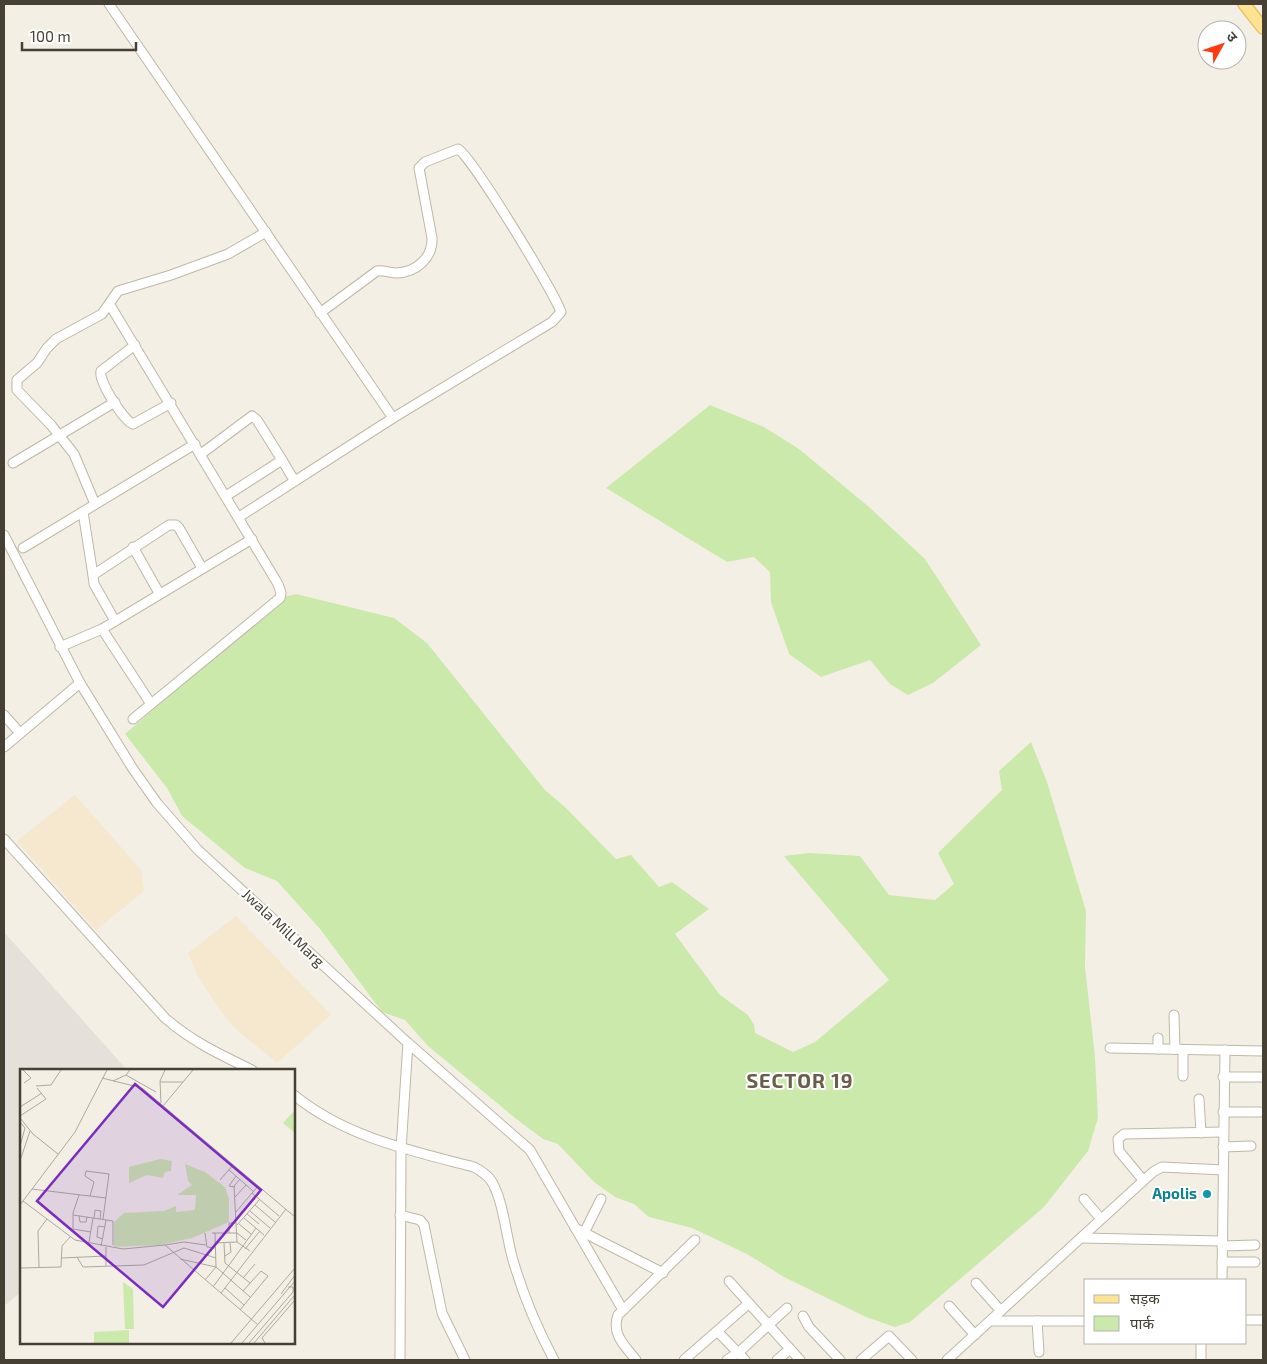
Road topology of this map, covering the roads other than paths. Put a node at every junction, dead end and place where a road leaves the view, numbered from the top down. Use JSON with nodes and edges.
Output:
{"nodes":[{"id":1,"x":109,"y":4,"type":"edge"},
{"id":2,"x":1244,"y":4,"type":"edge"},
{"id":3,"x":1252,"y":4,"type":"edge"},
{"id":4,"x":1263,"y":17,"type":"edge"},
{"id":5,"x":1263,"y":28,"type":"edge"},
{"id":6,"x":266,"y":232,"type":"junction"},
{"id":7,"x":110,"y":305,"type":"junction"},
{"id":8,"x":320,"y":313,"type":"junction"},
{"id":9,"x":135,"y":345,"type":"junction"},
{"id":10,"x":115,"y":402,"type":"junction"},
{"id":11,"x":170,"y":403,"type":"junction"},
{"id":12,"x":393,"y":418,"type":"junction"},
{"id":13,"x":60,"y":436,"type":"junction"},
{"id":14,"x":195,"y":444,"type":"junction"},
{"id":15,"x":201,"y":454,"type":"junction"},
{"id":16,"x":282,"y":460,"type":"junction"},
{"id":17,"x":13,"y":463,"type":"dead end"},
{"id":18,"x":294,"y":480,"type":"junction"},
{"id":19,"x":226,"y":496,"type":"junction"},
{"id":20,"x":95,"y":504,"type":"junction"},
{"id":21,"x":83,"y":512,"type":"junction"},
{"id":22,"x":239,"y":517,"type":"junction"},
{"id":23,"x":4,"y":535,"type":"edge"},
{"id":24,"x":252,"y":539,"type":"junction"},
{"id":25,"x":133,"y":547,"type":"junction"},
{"id":26,"x":23,"y":548,"type":"dead end"},
{"id":27,"x":202,"y":568,"type":"junction"},
{"id":28,"x":93,"y":575,"type":"junction"},
{"id":29,"x":160,"y":594,"type":"junction"},
{"id":30,"x":115,"y":621,"type":"junction"},
{"id":31,"x":102,"y":629,"type":"junction"},
{"id":32,"x":60,"y":647,"type":"junction"},
{"id":33,"x":80,"y":683,"type":"junction"},
{"id":34,"x":151,"y":704,"type":"junction"},
{"id":35,"x":4,"y":714,"type":"edge"},
{"id":36,"x":133,"y":719,"type":"dead end"},
{"id":37,"x":20,"y":733,"type":"junction"},
{"id":38,"x":4,"y":747,"type":"edge"},
{"id":39,"x":4,"y":839,"type":"edge"},
{"id":40,"x":1174,"y":1015,"type":"dead end"},
{"id":41,"x":1158,"y":1038,"type":"dead end"},
{"id":42,"x":408,"y":1043,"type":"junction"},
{"id":43,"x":1110,"y":1048,"type":"dead end"},
{"id":44,"x":1158,"y":1049,"type":"junction"},
{"id":45,"x":1179,"y":1050,"type":"junction"},
{"id":46,"x":1225,"y":1050,"type":"junction"},
{"id":47,"x":1263,"y":1051,"type":"edge"},
{"id":48,"x":250,"y":1069,"type":"edge"},
{"id":49,"x":1183,"y":1076,"type":"dead end"},
{"id":50,"x":1224,"y":1077,"type":"junction"},
{"id":51,"x":1262,"y":1077,"type":"dead end"},
{"id":52,"x":295,"y":1096,"type":"edge"},
{"id":53,"x":1199,"y":1100,"type":"dead end"},
{"id":54,"x":1223,"y":1112,"type":"junction"},
{"id":55,"x":1260,"y":1112,"type":"dead end"},
{"id":56,"x":1223,"y":1132,"type":"junction"},
{"id":57,"x":1201,"y":1133,"type":"junction"},
{"id":58,"x":1251,"y":1146,"type":"dead end"},
{"id":59,"x":1223,"y":1147,"type":"junction"},
{"id":60,"x":401,"y":1149,"type":"junction"},
{"id":61,"x":1223,"y":1170,"type":"junction"},
{"id":62,"x":1144,"y":1180,"type":"junction"},
{"id":63,"x":601,"y":1199,"type":"dead end"},
{"id":64,"x":1084,"y":1200,"type":"dead end"},
{"id":65,"x":400,"y":1215,"type":"junction"},
{"id":66,"x":1101,"y":1219,"type":"junction"},
{"id":67,"x":575,"y":1228,"type":"junction"},
{"id":68,"x":584,"y":1233,"type":"junction"},
{"id":69,"x":1081,"y":1238,"type":"junction"},
{"id":70,"x":695,"y":1240,"type":"dead end"},
{"id":71,"x":1222,"y":1244,"type":"junction"},
{"id":72,"x":1255,"y":1245,"type":"dead end"},
{"id":73,"x":1222,"y":1262,"type":"junction"},
{"id":74,"x":1255,"y":1262,"type":"dead end"},
{"id":75,"x":663,"y":1273,"type":"junction"},
{"id":76,"x":1222,"y":1279,"type":"edge"},
{"id":77,"x":730,"y":1281,"type":"dead end"},
{"id":78,"x":976,"y":1283,"type":"dead end"},
{"id":79,"x":748,"y":1304,"type":"junction"},
{"id":80,"x":949,"y":1306,"type":"dead end"},
{"id":81,"x":787,"y":1308,"type":"dead end"},
{"id":82,"x":623,"y":1310,"type":"junction"},
{"id":83,"x":1002,"y":1311,"type":"junction"},
{"id":84,"x":803,"y":1316,"type":"dead end"},
{"id":85,"x":1247,"y":1320,"type":"edge"},
{"id":86,"x":1263,"y":1320,"type":"edge"},
{"id":87,"x":991,"y":1321,"type":"junction"},
{"id":88,"x":1037,"y":1321,"type":"junction"},
{"id":89,"x":1084,"y":1321,"type":"edge"},
{"id":90,"x":767,"y":1325,"type":"junction"},
{"id":91,"x":718,"y":1332,"type":"junction"},
{"id":92,"x":975,"y":1335,"type":"junction"},
{"id":93,"x":1201,"y":1344,"type":"edge"},
{"id":94,"x":790,"y":1349,"type":"junction"},
{"id":95,"x":1039,"y":1352,"type":"dead end"},
{"id":96,"x":732,"y":1356,"type":"edge"},
{"id":97,"x":687,"y":1359,"type":"edge"},
{"id":98,"x":400,"y":1360,"type":"edge"},
{"id":99,"x":465,"y":1360,"type":"edge"},
{"id":100,"x":554,"y":1360,"type":"edge"},
{"id":101,"x":636,"y":1360,"type":"edge"},
{"id":102,"x":745,"y":1360,"type":"edge"},
{"id":103,"x":777,"y":1360,"type":"edge"},
{"id":104,"x":800,"y":1360,"type":"edge"},
{"id":105,"x":840,"y":1360,"type":"edge"},
{"id":106,"x":861,"y":1360,"type":"edge"},
{"id":107,"x":912,"y":1360,"type":"edge"},
{"id":108,"x":947,"y":1360,"type":"edge"},
{"id":109,"x":1201,"y":1360,"type":"edge"}],
"edges":[{"from":1,"to":6,"type":"street"},
{"from":2,"to":5,"type":"main road"},
{"from":3,"to":4,"type":"main road"},
{"from":6,"to":7,"type":"street"},
{"from":6,"to":8,"type":"street"},
{"from":7,"to":9,"type":"street"},
{"from":7,"to":13,"type":"street"},
{"from":8,"to":12,"type":"street"},
{"from":8,"to":12,"type":"street"},
{"from":9,"to":10,"type":"street"},
{"from":9,"to":11,"type":"street"},
{"from":10,"to":11,"type":"street"},
{"from":10,"to":13,"type":"street"},
{"from":11,"to":14,"type":"street"},
{"from":12,"to":18,"type":"street"},
{"from":13,"to":17,"type":"street"},
{"from":13,"to":20,"type":"street"},
{"from":14,"to":15,"type":"street"},
{"from":14,"to":20,"type":"street"},
{"from":15,"to":16,"type":"street"},
{"from":15,"to":19,"type":"street"},
{"from":16,"to":18,"type":"street"},
{"from":16,"to":19,"type":"street"},
{"from":18,"to":22,"type":"street"},
{"from":19,"to":22,"type":"street"},
{"from":20,"to":21,"type":"street"},
{"from":21,"to":26,"type":"street"},
{"from":21,"to":28,"type":"street"},
{"from":22,"to":24,"type":"street"},
{"from":23,"to":32,"type":"street","name":"Jwala Mill Marg"},
{"from":24,"to":27,"type":"street"},
{"from":24,"to":34,"type":"street"},
{"from":25,"to":27,"type":"street"},
{"from":25,"to":28,"type":"street"},
{"from":25,"to":29,"type":"street"},
{"from":27,"to":29,"type":"street"},
{"from":28,"to":30,"type":"street"},
{"from":29,"to":30,"type":"street"},
{"from":30,"to":31,"type":"street"},
{"from":31,"to":32,"type":"street"},
{"from":31,"to":34,"type":"street"},
{"from":32,"to":33,"type":"street","name":"Jwala Mill Marg"},
{"from":33,"to":37,"type":"street"},
{"from":33,"to":42,"type":"street","name":"Jwala Mill Marg"},
{"from":34,"to":36,"type":"street"},
{"from":35,"to":37,"type":"street"},
{"from":37,"to":38,"type":"street"},
{"from":39,"to":48,"type":"street"},
{"from":40,"to":45,"type":"street"},
{"from":41,"to":44,"type":"street"},
{"from":42,"to":60,"type":"street"},
{"from":42,"to":67,"type":"street","name":"Jwala Mill Marg"},
{"from":43,"to":44,"type":"street"},
{"from":44,"to":45,"type":"street"},
{"from":45,"to":46,"type":"street"},
{"from":45,"to":49,"type":"street"},
{"from":46,"to":47,"type":"street"},
{"from":46,"to":50,"type":"street"},
{"from":50,"to":51,"type":"street"},
{"from":50,"to":54,"type":"street"},
{"from":52,"to":60,"type":"street"},
{"from":53,"to":57,"type":"street"},
{"from":54,"to":55,"type":"street"},
{"from":54,"to":56,"type":"street"},
{"from":56,"to":57,"type":"street"},
{"from":56,"to":59,"type":"street"},
{"from":57,"to":62,"type":"street"},
{"from":58,"to":59,"type":"street"},
{"from":59,"to":61,"type":"street"},
{"from":60,"to":65,"type":"street"},
{"from":60,"to":100,"type":"street"},
{"from":61,"to":62,"type":"street"},
{"from":61,"to":71,"type":"street"},
{"from":62,"to":66,"type":"street"},
{"from":63,"to":68,"type":"street"},
{"from":64,"to":66,"type":"street"},
{"from":65,"to":98,"type":"street"},
{"from":65,"to":99,"type":"street"},
{"from":66,"to":69,"type":"street"},
{"from":67,"to":68,"type":"street"},
{"from":67,"to":82,"type":"street","name":"Jwala Mill Marg"},
{"from":68,"to":75,"type":"street"},
{"from":69,"to":71,"type":"street"},
{"from":69,"to":83,"type":"street"},
{"from":70,"to":75,"type":"street"},
{"from":71,"to":72,"type":"street"},
{"from":71,"to":73,"type":"street"},
{"from":73,"to":74,"type":"street"},
{"from":73,"to":76,"type":"street"},
{"from":75,"to":82,"type":"street"},
{"from":77,"to":79,"type":"street"},
{"from":78,"to":83,"type":"street"},
{"from":79,"to":90,"type":"street"},
{"from":79,"to":91,"type":"street"},
{"from":80,"to":92,"type":"street"},
{"from":81,"to":90,"type":"street"},
{"from":82,"to":101,"type":"street"},
{"from":83,"to":87,"type":"street"},
{"from":84,"to":105,"type":"street"},
{"from":85,"to":86,"type":"street"},
{"from":87,"to":88,"type":"street"},
{"from":87,"to":92,"type":"street"},
{"from":88,"to":89,"type":"street"},
{"from":88,"to":95,"type":"street"},
{"from":90,"to":94,"type":"street"},
{"from":90,"to":96,"type":"street"},
{"from":91,"to":96,"type":"street"},
{"from":91,"to":97,"type":"street"},
{"from":92,"to":108,"type":"street"},
{"from":93,"to":109,"type":"street"},
{"from":94,"to":103,"type":"street"},
{"from":94,"to":104,"type":"street"},
{"from":96,"to":102,"type":"street"},
{"from":106,"to":107,"type":"street"}]}
